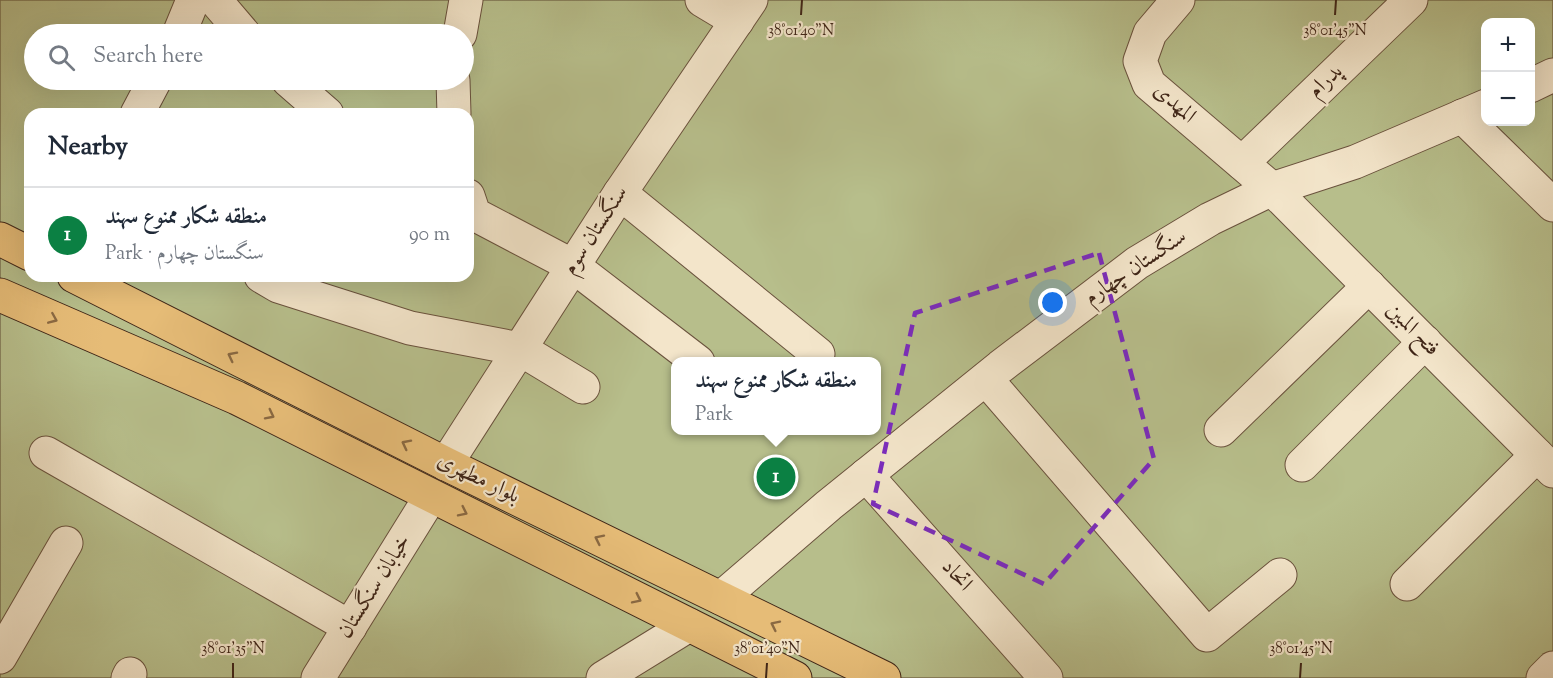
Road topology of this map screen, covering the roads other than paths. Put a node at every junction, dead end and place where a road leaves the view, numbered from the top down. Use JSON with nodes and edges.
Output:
{"nodes":[{"id":1,"x":193,"y":0,"type":"edge"},
{"id":2,"x":215,"y":0,"type":"edge"},
{"id":3,"x":466,"y":0,"type":"edge"},
{"id":4,"x":702,"y":0,"type":"edge"},
{"id":5,"x":1178,"y":0,"type":"edge"},
{"id":6,"x":1411,"y":0,"type":"edge"},
{"id":7,"x":744,"y":11,"type":"edge"},
{"id":8,"x":183,"y":24,"type":"edge"},
{"id":9,"x":235,"y":24,"type":"edge"},
{"id":10,"x":462,"y":24,"type":"edge"},
{"id":11,"x":1553,"y":75,"type":"edge"},
{"id":12,"x":1535,"y":84,"type":"edge"},
{"id":13,"x":150,"y":90,"type":"edge"},
{"id":14,"x":299,"y":90,"type":"edge"},
{"id":15,"x":453,"y":90,"type":"edge"},
{"id":16,"x":140,"y":108,"type":"edge"},
{"id":17,"x":320,"y":108,"type":"edge"},
{"id":18,"x":454,"y":108,"type":"edge"},
{"id":19,"x":1474,"y":111,"type":"edge"},
{"id":20,"x":1242,"y":163,"type":"junction"},
{"id":21,"x":1272,"y":189,"type":"junction"},
{"id":22,"x":621,"y":193,"type":"junction"},
{"id":23,"x":1553,"y":205,"type":"edge"},
{"id":24,"x":474,"y":209,"type":"edge"},
{"id":25,"x":0,"y":239,"type":"edge"},
{"id":26,"x":24,"y":251,"type":"edge"},
{"id":27,"x":573,"y":266,"type":"junction"},
{"id":28,"x":86,"y":282,"type":"edge"},
{"id":29,"x":271,"y":282,"type":"edge"},
{"id":30,"x":1369,"y":286,"type":"junction"},
{"id":31,"x":0,"y":295,"type":"edge"},
{"id":32,"x":1425,"y":342,"type":"junction"},
{"id":33,"x":520,"y":348,"type":"junction"},
{"id":34,"x":818,"y":354,"type":"dead end"},
{"id":35,"x":691,"y":357,"type":"edge"},
{"id":36,"x":986,"y":379,"type":"junction"},
{"id":37,"x":583,"y":387,"type":"dead end"},
{"id":38,"x":1221,"y":430,"type":"dead end"},
{"id":39,"x":46,"y":453,"type":"dead end"},
{"id":40,"x":1545,"y":463,"type":"edge"},
{"id":41,"x":446,"y":464,"type":"junction"},
{"id":42,"x":1302,"y":465,"type":"dead end"},
{"id":43,"x":866,"y":475,"type":"junction"},
{"id":44,"x":431,"y":496,"type":"junction"},
{"id":45,"x":66,"y":543,"type":"dead end"},
{"id":46,"x":1280,"y":575,"type":"dead end"},
{"id":47,"x":1407,"y":584,"type":"dead end"},
{"id":48,"x":721,"y":598,"type":"junction"},
{"id":49,"x":689,"y":625,"type":"junction"},
{"id":50,"x":350,"y":627,"type":"junction"},
{"id":51,"x":0,"y":657,"type":"edge"},
{"id":52,"x":1553,"y":668,"type":"edge"},
{"id":53,"x":318,"y":678,"type":"edge"},
{"id":54,"x":603,"y":678,"type":"edge"},
{"id":55,"x":795,"y":678,"type":"edge"},
{"id":56,"x":884,"y":678,"type":"edge"},
{"id":57,"x":1046,"y":678,"type":"edge"},
{"id":58,"x":1543,"y":678,"type":"edge"}],
"edges":[{"from":1,"to":8,"type":"street"},
{"from":2,"to":9,"type":"street"},
{"from":3,"to":10,"type":"street"},
{"from":4,"to":7,"type":"street"},
{"from":5,"to":20,"type":"street","name":"المهدی"},
{"from":6,"to":20,"type":"street","name":"پدرام"},
{"from":7,"to":22,"type":"street","name":"سنگستان سوم"},
{"from":11,"to":12,"type":"street"},
{"from":13,"to":16,"type":"street"},
{"from":14,"to":17,"type":"street"},
{"from":15,"to":18,"type":"street"},
{"from":19,"to":21,"type":"street","name":"سنگستان چهارم"},
{"from":19,"to":23,"type":"street"},
{"from":20,"to":21,"type":"street","name":"المهدی"},
{"from":21,"to":30,"type":"street","name":"فتح المبین"},
{"from":21,"to":36,"type":"street","name":"سنگستان چهارم"},
{"from":22,"to":27,"type":"street","name":"سنگستان سوم"},
{"from":22,"to":34,"type":"street"},
{"from":24,"to":27,"type":"street"},
{"from":25,"to":26,"type":"main road"},
{"from":27,"to":33,"type":"street","name":"سنگستان سوم"},
{"from":27,"to":35,"type":"street"},
{"from":41,"to":28,"type":"main road","name":"بلوار مطهری","one_way":true},
{"from":29,"to":33,"type":"street"},
{"from":30,"to":32,"type":"street","name":"فتح المبین"},
{"from":30,"to":38,"type":"street"},
{"from":31,"to":44,"type":"main road","name":"بلوار مطهری","one_way":true},
{"from":32,"to":40,"type":"street","name":"فتح المبین"},
{"from":32,"to":42,"type":"street"},
{"from":33,"to":37,"type":"street"},
{"from":33,"to":41,"type":"street","name":"سنگستان سوم"},
{"from":36,"to":43,"type":"street","name":"سنگستان چهارم"},
{"from":36,"to":46,"type":"street"},
{"from":39,"to":50,"type":"street"},
{"from":40,"to":47,"type":"street"},
{"from":41,"to":44,"type":"main road"},
{"from":48,"to":41,"type":"main road","name":"بلوار مطهری","one_way":true},
{"from":43,"to":48,"type":"street","name":"سنگستان چهارم"},
{"from":43,"to":57,"type":"street","name":"اتحاد"},
{"from":44,"to":49,"type":"main road","name":"بلوار مطهری","one_way":true},
{"from":44,"to":50,"type":"street","name":"خیابان سنگستان"},
{"from":45,"to":51,"type":"street"},
{"from":48,"to":49,"type":"main road"},
{"from":56,"to":48,"type":"main road","name":"بلوار مطهری","one_way":true},
{"from":49,"to":54,"type":"street"},
{"from":49,"to":55,"type":"main road","name":"بلوار مطهری"},
{"from":50,"to":53,"type":"street","name":"خیابان سنگستان"},
{"from":52,"to":58,"type":"street"}]}
